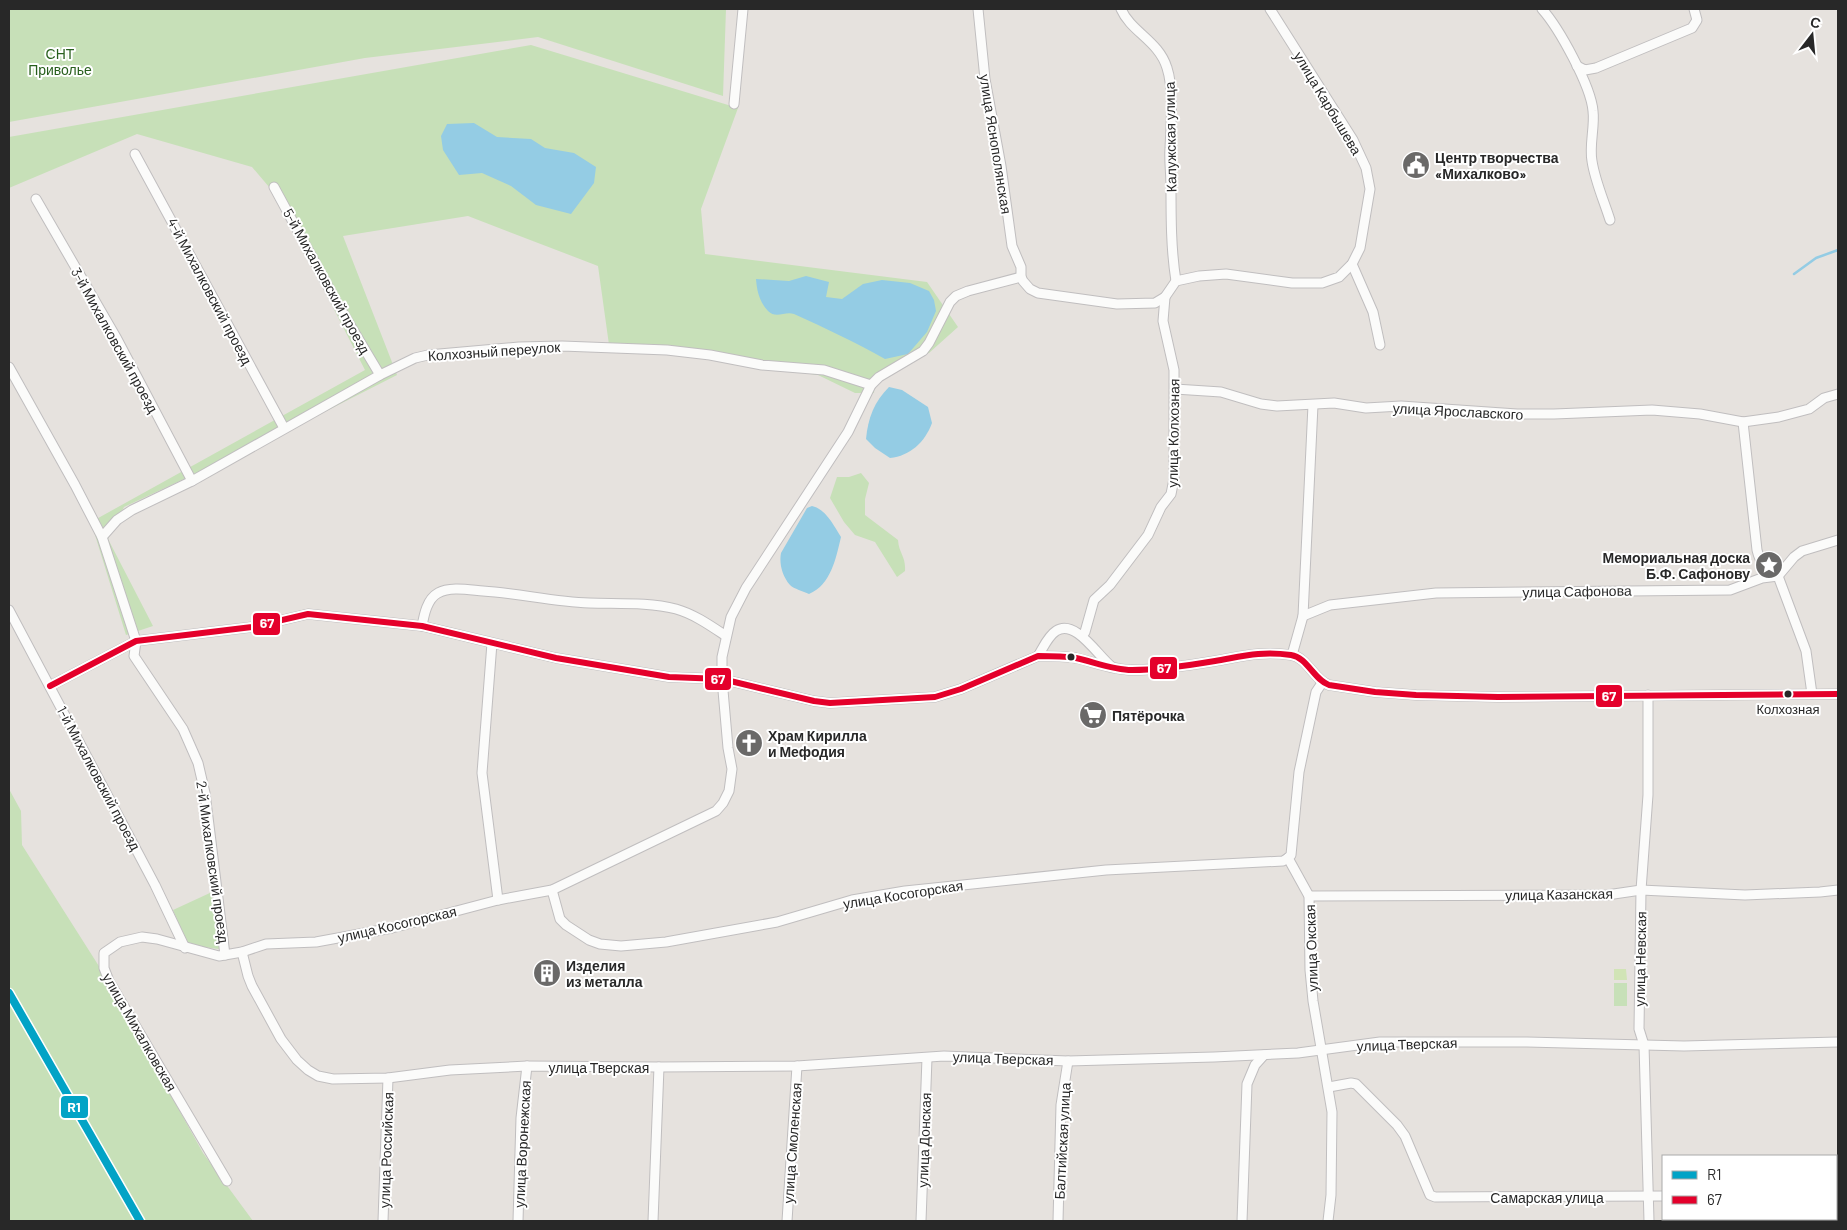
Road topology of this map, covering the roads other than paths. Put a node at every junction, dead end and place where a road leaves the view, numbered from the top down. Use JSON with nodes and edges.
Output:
{"nodes":[{"id":1,"x":743,"y":9,"type":"edge"},
{"id":2,"x":978,"y":9,"type":"edge"},
{"id":3,"x":1121,"y":9,"type":"edge"},
{"id":4,"x":1270,"y":9,"type":"edge"},
{"id":5,"x":1542,"y":9,"type":"edge"},
{"id":6,"x":1694,"y":9,"type":"edge"},
{"id":7,"x":1576,"y":66,"type":"junction"},
{"id":8,"x":734,"y":104,"type":"dead end"},
{"id":9,"x":135,"y":154,"type":"dead end"},
{"id":10,"x":274,"y":187,"type":"dead end"},
{"id":11,"x":36,"y":199,"type":"dead end"},
{"id":12,"x":1610,"y":220,"type":"dead end"},
{"id":13,"x":1352,"y":264,"type":"junction"},
{"id":14,"x":1021,"y":277,"type":"junction"},
{"id":15,"x":1176,"y":281,"type":"junction"},
{"id":16,"x":1165,"y":297,"type":"junction"},
{"id":17,"x":1380,"y":345,"type":"dead end"},
{"id":18,"x":9,"y":367,"type":"edge"},
{"id":19,"x":380,"y":374,"type":"junction"},
{"id":20,"x":871,"y":385,"type":"junction"},
{"id":21,"x":1175,"y":389,"type":"junction"},
{"id":22,"x":1838,"y":394,"type":"edge"},
{"id":23,"x":1313,"y":405,"type":"junction"},
{"id":24,"x":1744,"y":422,"type":"junction"},
{"id":25,"x":284,"y":428,"type":"junction"},
{"id":26,"x":192,"y":481,"type":"junction"},
{"id":27,"x":102,"y":537,"type":"junction"},
{"id":28,"x":1838,"y":540,"type":"edge"},
{"id":29,"x":1778,"y":576,"type":"junction"},
{"id":30,"x":9,"y":610,"type":"edge"},
{"id":31,"x":1303,"y":616,"type":"junction"},
{"id":32,"x":422,"y":626,"type":"junction"},
{"id":33,"x":1084,"y":634,"type":"junction"},
{"id":34,"x":726,"y":636,"type":"junction"},
{"id":35,"x":136,"y":641,"type":"junction"},
{"id":36,"x":492,"y":643,"type":"junction"},
{"id":37,"x":1292,"y":655,"type":"junction"},
{"id":38,"x":1038,"y":656,"type":"junction"},
{"id":39,"x":1113,"y":668,"type":"junction"},
{"id":40,"x":722,"y":679,"type":"junction"},
{"id":41,"x":1322,"y":683,"type":"junction"},
{"id":42,"x":50,"y":686,"type":"junction"},
{"id":43,"x":1812,"y":694,"type":"junction"},
{"id":44,"x":1838,"y":694,"type":"edge"},
{"id":45,"x":1648,"y":695,"type":"junction"},
{"id":46,"x":1288,"y":858,"type":"junction"},
{"id":47,"x":552,"y":890,"type":"junction"},
{"id":48,"x":1641,"y":890,"type":"junction"},
{"id":49,"x":1838,"y":890,"type":"edge"},
{"id":50,"x":1310,"y":896,"type":"junction"},
{"id":51,"x":498,"y":900,"type":"junction"},
{"id":52,"x":186,"y":948,"type":"junction"},
{"id":53,"x":242,"y":952,"type":"junction"},
{"id":54,"x":225,"y":955,"type":"junction"},
{"id":55,"x":1838,"y":1042,"type":"edge"},
{"id":56,"x":1644,"y":1045,"type":"junction"},
{"id":57,"x":1322,"y":1050,"type":"junction"},
{"id":58,"x":1264,"y":1055,"type":"junction"},
{"id":59,"x":927,"y":1058,"type":"junction"},
{"id":60,"x":1068,"y":1061,"type":"junction"},
{"id":61,"x":527,"y":1066,"type":"junction"},
{"id":62,"x":797,"y":1066,"type":"junction"},
{"id":63,"x":659,"y":1067,"type":"junction"},
{"id":64,"x":388,"y":1078,"type":"junction"},
{"id":65,"x":1329,"y":1087,"type":"junction"},
{"id":66,"x":227,"y":1181,"type":"dead end"},
{"id":67,"x":1648,"y":1196,"type":"junction"},
{"id":68,"x":1662,"y":1196,"type":"edge"},
{"id":69,"x":383,"y":1221,"type":"edge"},
{"id":70,"x":518,"y":1221,"type":"edge"},
{"id":71,"x":653,"y":1221,"type":"edge"},
{"id":72,"x":787,"y":1221,"type":"edge"},
{"id":73,"x":921,"y":1221,"type":"edge"},
{"id":74,"x":1058,"y":1221,"type":"edge"},
{"id":75,"x":1242,"y":1221,"type":"edge"},
{"id":76,"x":1328,"y":1221,"type":"edge"},
{"id":77,"x":1649,"y":1221,"type":"edge"}],
"edges":[{"from":1,"to":8,"type":"street"},
{"from":2,"to":14,"type":"street","name":"улица Яснополянская"},
{"from":3,"to":15,"type":"street","name":"Калужская улица"},
{"from":4,"to":13,"type":"street","name":"улица Карбышева"},
{"from":5,"to":7,"type":"street"},
{"from":6,"to":7,"type":"street"},
{"from":7,"to":12,"type":"street"},
{"from":9,"to":25,"type":"street","name":"4-й Михалковский проезд"},
{"from":10,"to":19,"type":"street","name":"5-й Михалковский проезд"},
{"from":11,"to":26,"type":"street","name":"3-й Михалковский проезд"},
{"from":13,"to":15,"type":"street"},
{"from":13,"to":17,"type":"street"},
{"from":14,"to":16,"type":"street"},
{"from":14,"to":20,"type":"street"},
{"from":15,"to":16,"type":"street"},
{"from":16,"to":21,"type":"street","name":"улица Колхозная"},
{"from":18,"to":27,"type":"street","name":"2-й Михалковский проезд"},
{"from":19,"to":20,"type":"street","name":"Колхозный переулок"},
{"from":19,"to":25,"type":"street","name":"Колхозный переулок"},
{"from":20,"to":34,"type":"street"},
{"from":21,"to":23,"type":"street","name":"улица Ярославского"},
{"from":21,"to":33,"type":"street","name":"улица Колхозная"},
{"from":22,"to":24,"type":"street","name":"улица Ярославского"},
{"from":23,"to":24,"type":"street","name":"улица Ярославского"},
{"from":23,"to":31,"type":"street"},
{"from":24,"to":29,"type":"street"},
{"from":25,"to":26,"type":"street","name":"Колхозный переулок"},
{"from":26,"to":27,"type":"street","name":"Колхозный переулок"},
{"from":27,"to":35,"type":"street","name":"2-й Михалковский проезд"},
{"from":28,"to":29,"type":"street"},
{"from":29,"to":31,"type":"street","name":"улица Сафонова"},
{"from":29,"to":43,"type":"street"},
{"from":30,"to":42,"type":"street","name":"1-й Михалковский проезд"},
{"from":31,"to":37,"type":"street"},
{"from":32,"to":34,"type":"street"},
{"from":32,"to":35,"type":"street"},
{"from":32,"to":36,"type":"street"},
{"from":33,"to":38,"type":"street"},
{"from":33,"to":39,"type":"street"},
{"from":34,"to":40,"type":"street"},
{"from":35,"to":42,"type":"street"},
{"from":35,"to":54,"type":"street","name":"2-й Михалковский проезд"},
{"from":36,"to":40,"type":"street"},
{"from":36,"to":51,"type":"street"},
{"from":37,"to":39,"type":"street"},
{"from":37,"to":41,"type":"street"},
{"from":38,"to":39,"type":"street"},
{"from":38,"to":40,"type":"street"},
{"from":40,"to":47,"type":"street","name":"улица Косогорская"},
{"from":41,"to":45,"type":"street"},
{"from":41,"to":46,"type":"street"},
{"from":42,"to":52,"type":"street","name":"1-й Михалковский проезд"},
{"from":43,"to":44,"type":"street"},
{"from":43,"to":45,"type":"street"},
{"from":45,"to":48,"type":"street","name":"улица Невская"},
{"from":46,"to":47,"type":"street","name":"улица Косогорская"},
{"from":46,"to":50,"type":"street","name":"улица Окская"},
{"from":47,"to":51,"type":"street","name":"улица Косогорская"},
{"from":48,"to":49,"type":"street","name":"улица Казанская"},
{"from":48,"to":50,"type":"street","name":"улица Казанская"},
{"from":48,"to":56,"type":"street","name":"улица Невская"},
{"from":50,"to":57,"type":"street","name":"улица Окская"},
{"from":51,"to":53,"type":"street","name":"улица Косогорская"},
{"from":52,"to":54,"type":"street","name":"улица Михалковская"},
{"from":52,"to":66,"type":"street","name":"улица Михалковская"},
{"from":53,"to":54,"type":"street","name":"улица Михалковская"},
{"from":53,"to":64,"type":"street","name":"улица Тверская"},
{"from":55,"to":56,"type":"street","name":"улица Тверская"},
{"from":56,"to":57,"type":"street","name":"улица Тверская"},
{"from":56,"to":67,"type":"street","name":"улица Невская"},
{"from":57,"to":58,"type":"street","name":"улица Тверская"},
{"from":57,"to":65,"type":"street","name":"улица Окская"},
{"from":58,"to":60,"type":"street","name":"улица Тверская"},
{"from":58,"to":75,"type":"street"},
{"from":59,"to":60,"type":"street","name":"улица Тверская"},
{"from":59,"to":62,"type":"street","name":"улица Тверская"},
{"from":59,"to":73,"type":"street","name":"улица Донская"},
{"from":60,"to":74,"type":"street","name":"Балтийская улица"},
{"from":61,"to":63,"type":"street","name":"улица Тверская"},
{"from":61,"to":64,"type":"street","name":"улица Тверская"},
{"from":61,"to":70,"type":"street","name":"улица Воронежская"},
{"from":62,"to":63,"type":"street","name":"улица Тверская"},
{"from":62,"to":72,"type":"street","name":"улица Смоленская"},
{"from":63,"to":71,"type":"street"},
{"from":64,"to":69,"type":"street","name":"улица Российская"},
{"from":65,"to":67,"type":"street","name":"Самарская улица"},
{"from":65,"to":76,"type":"street","name":"улица Окская"},
{"from":67,"to":68,"type":"street","name":"Самарская улица"},
{"from":67,"to":77,"type":"street","name":"улица Невская"}]}
